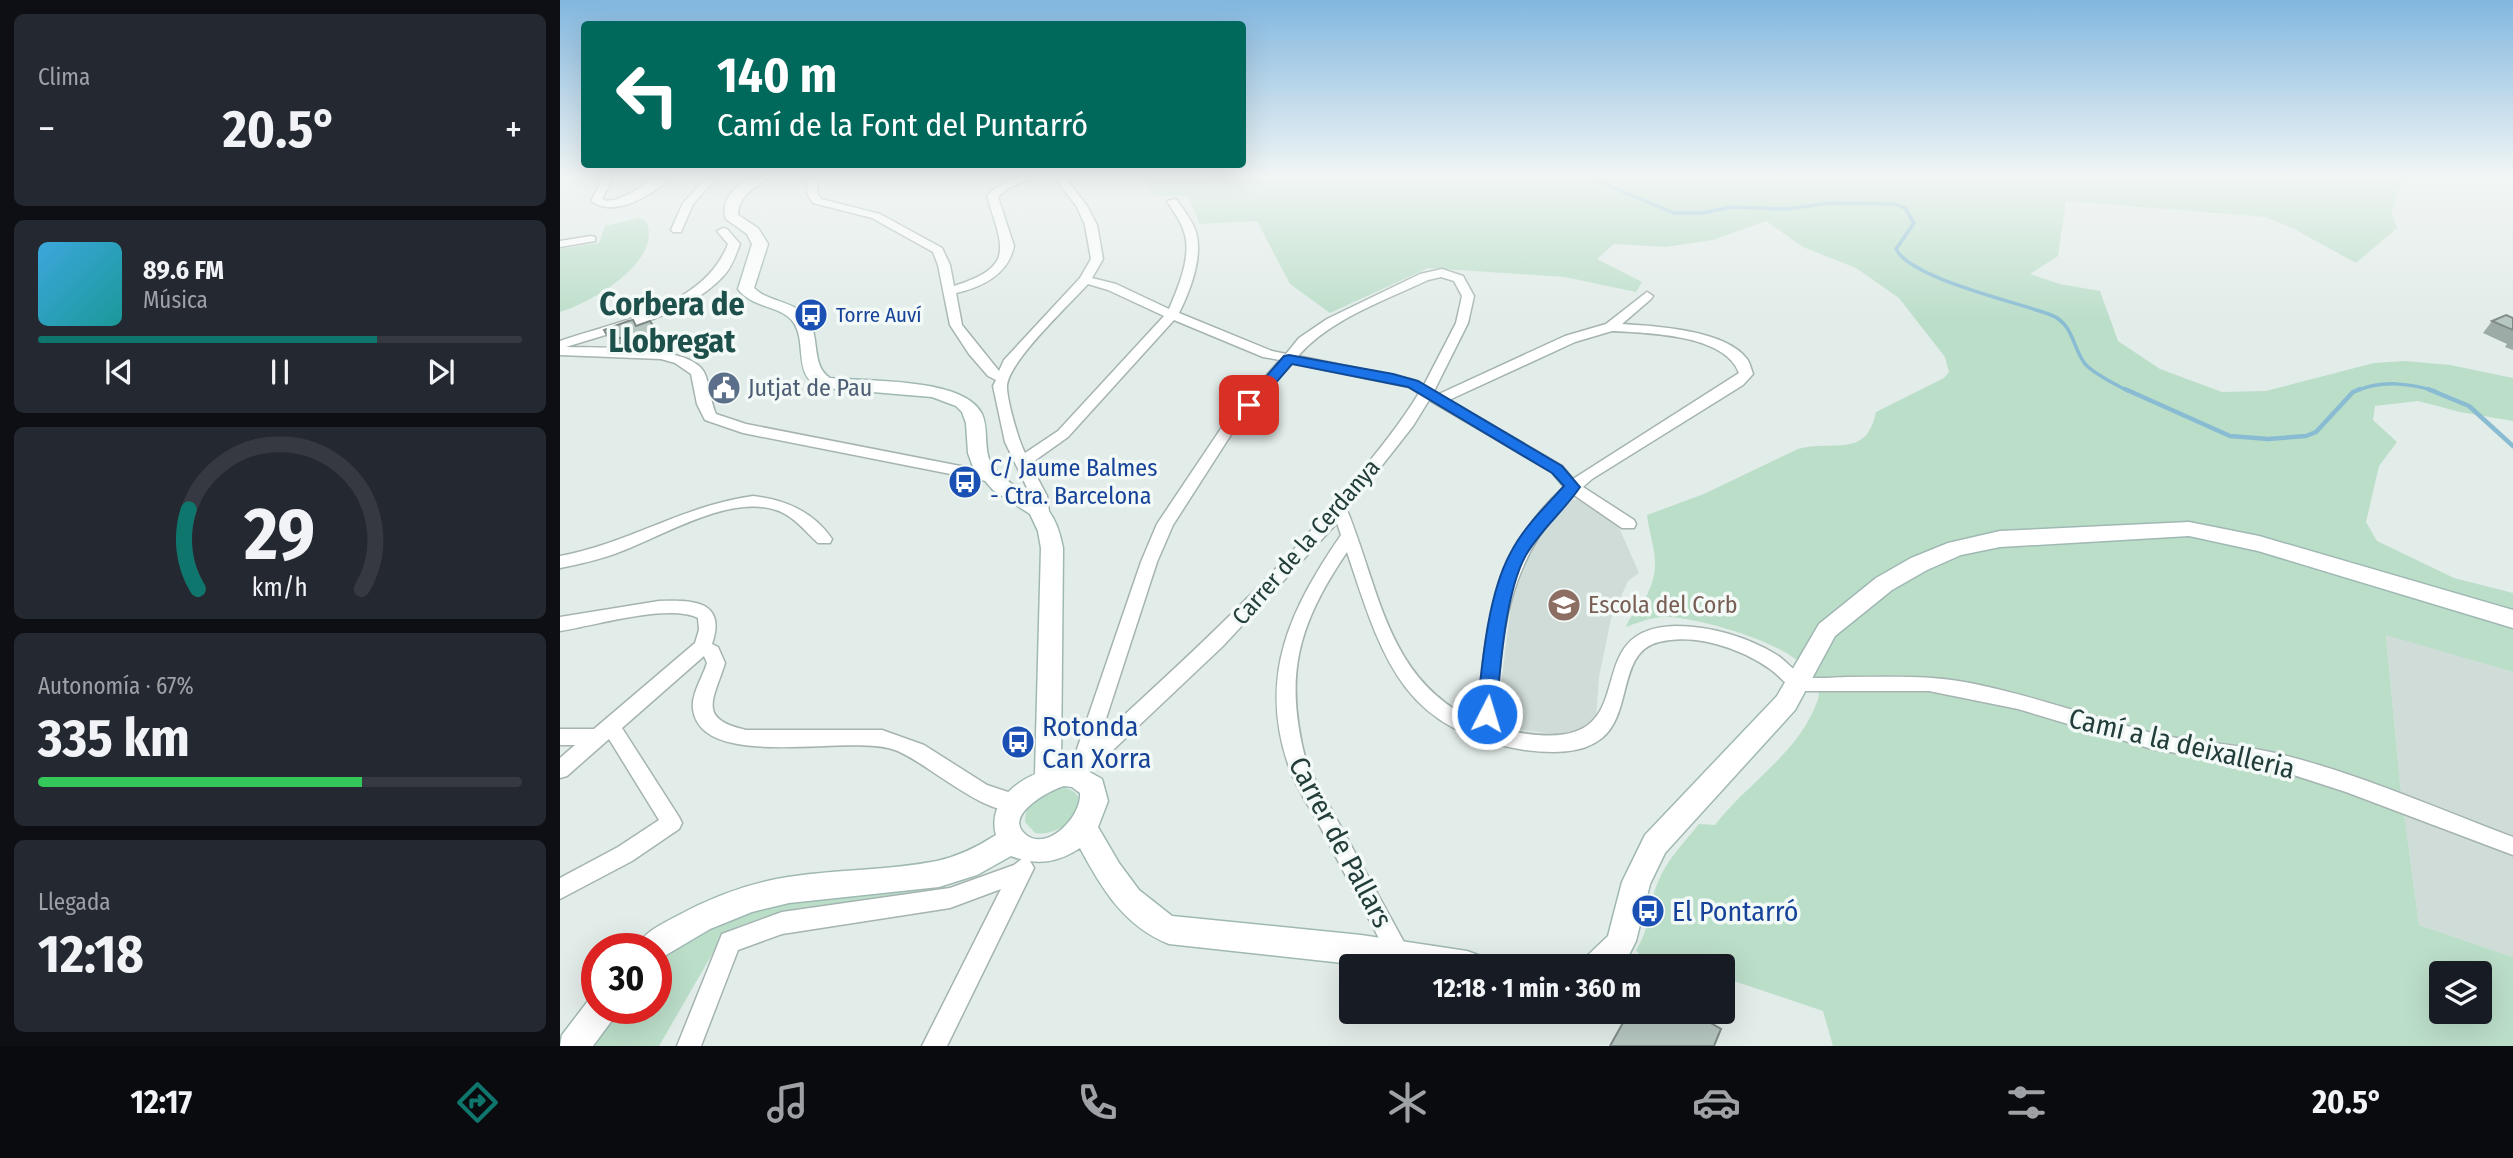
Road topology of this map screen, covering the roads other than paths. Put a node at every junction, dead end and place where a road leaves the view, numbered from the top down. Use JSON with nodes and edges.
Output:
{"nodes":[{"id":1,"x":680,"y":224,"type":"edge"},
{"id":2,"x":732,"y":224,"type":"edge"},
{"id":3,"x":743,"y":224,"type":"edge"},
{"id":4,"x":890,"y":224,"type":"edge"},
{"id":5,"x":1001,"y":224,"type":"edge"},
{"id":6,"x":1089,"y":224,"type":"edge"},
{"id":7,"x":1185,"y":224,"type":"edge"},
{"id":8,"x":677,"y":230,"type":"dead end"},
{"id":9,"x":591,"y":239,"type":"dead end"},
{"id":10,"x":560,"y":244,"type":"edge"},
{"id":11,"x":1086,"y":280,"type":"junction"},
{"id":12,"x":950,"y":291,"type":"junction"},
{"id":13,"x":1647,"y":296,"type":"dead end"},
{"id":14,"x":1172,"y":315,"type":"junction"},
{"id":15,"x":1611,"y":327,"type":"junction"},
{"id":16,"x":563,"y":349,"type":"edge"},
{"id":17,"x":1289,"y":359,"type":"junction"},
{"id":18,"x":1002,"y":378,"type":"junction"},
{"id":19,"x":1433,"y":396,"type":"junction"},
{"id":20,"x":977,"y":457,"type":"junction"},
{"id":21,"x":1021,"y":463,"type":"junction"},
{"id":22,"x":950,"y":469,"type":"junction"},
{"id":23,"x":991,"y":477,"type":"junction"},
{"id":24,"x":1572,"y":487,"type":"junction"},
{"id":25,"x":1339,"y":509,"type":"junction"},
{"id":26,"x":1041,"y":512,"type":"junction"},
{"id":27,"x":1628,"y":524,"type":"dead end"},
{"id":28,"x":1350,"y":535,"type":"junction"},
{"id":29,"x":824,"y":539,"type":"dead end"},
{"id":30,"x":560,"y":562,"type":"edge"},
{"id":31,"x":2513,"y":619,"type":"edge"},
{"id":32,"x":561,"y":625,"type":"edge"},
{"id":33,"x":702,"y":647,"type":"junction"},
{"id":34,"x":1799,"y":684,"type":"junction"},
{"id":35,"x":606,"y":732,"type":"junction"},
{"id":36,"x":1488,"y":732,"type":"junction"},
{"id":37,"x":560,"y":737,"type":"edge"},
{"id":38,"x":1091,"y":754,"type":"junction"},
{"id":39,"x":560,"y":770,"type":"edge"},
{"id":40,"x":1048,"y":779,"type":"junction"},
{"id":41,"x":1016,"y":803,"type":"junction"},
{"id":42,"x":1084,"y":828,"type":"junction"},
{"id":43,"x":2513,"y":846,"type":"edge"},
{"id":44,"x":1022,"y":854,"type":"junction"},
{"id":45,"x":560,"y":889,"type":"edge"},
{"id":46,"x":672,"y":936,"type":"edge"},
{"id":47,"x":1391,"y":954,"type":"edge"},
{"id":48,"x":1399,"y":954,"type":"edge"},
{"id":49,"x":1613,"y":954,"type":"edge"},
{"id":50,"x":590,"y":1024,"type":"edge"},
{"id":51,"x":573,"y":1046,"type":"edge"},
{"id":52,"x":689,"y":1046,"type":"edge"},
{"id":53,"x":934,"y":1046,"type":"edge"}],
"edges":[{"from":1,"to":8,"type":"street"},
{"from":2,"to":16,"type":"street"},
{"from":3,"to":20,"type":"street"},
{"from":4,"to":12,"type":"street"},
{"from":5,"to":12,"type":"street"},
{"from":6,"to":11,"type":"street"},
{"from":7,"to":14,"type":"street"},
{"from":9,"to":10,"type":"street"},
{"from":11,"to":14,"type":"street"},
{"from":11,"to":18,"type":"street"},
{"from":12,"to":18,"type":"street"},
{"from":13,"to":15,"type":"street"},
{"from":14,"to":17,"type":"street"},
{"from":14,"to":21,"type":"street"},
{"from":15,"to":19,"type":"street"},
{"from":15,"to":24,"type":"street"},
{"from":16,"to":22,"type":"street"},
{"from":17,"to":19,"type":"street"},
{"from":17,"to":19,"type":"street","name":"Carrer de la Cerdanya"},
{"from":17,"to":38,"type":"street"},
{"from":18,"to":21,"type":"street"},
{"from":19,"to":24,"type":"street"},
{"from":19,"to":25,"type":"street","name":"Carrer de la Cerdanya"},
{"from":20,"to":22,"type":"street"},
{"from":20,"to":23,"type":"street"},
{"from":21,"to":26,"type":"street"},
{"from":22,"to":23,"type":"street"},
{"from":23,"to":26,"type":"street"},
{"from":24,"to":27,"type":"street"},
{"from":24,"to":36,"type":"street"},
{"from":25,"to":28,"type":"street"},
{"from":25,"to":38,"type":"street","name":"Carrer de la Cerdanya"},
{"from":26,"to":40,"type":"street"},
{"from":28,"to":36,"type":"street"},
{"from":28,"to":48,"type":"street","name":"Carrer de Pallars"},
{"from":29,"to":30,"type":"street"},
{"from":31,"to":34,"type":"street"},
{"from":32,"to":33,"type":"street"},
{"from":33,"to":35,"type":"street"},
{"from":33,"to":41,"type":"street"},
{"from":34,"to":36,"type":"street"},
{"from":34,"to":43,"type":"street","name":"Camí a la deixalleria"},
{"from":34,"to":49,"type":"street"},
{"from":35,"to":37,"type":"street"},
{"from":35,"to":39,"type":"street"},
{"from":35,"to":45,"type":"street"},
{"from":38,"to":40,"type":"street"},
{"from":38,"to":42,"type":"street"},
{"from":40,"to":41,"type":"street"},
{"from":41,"to":44,"type":"street"},
{"from":42,"to":44,"type":"street"},
{"from":42,"to":47,"type":"street"},
{"from":44,"to":46,"type":"street"},
{"from":44,"to":52,"type":"street"},
{"from":44,"to":53,"type":"street"},
{"from":50,"to":51,"type":"street"}]}
